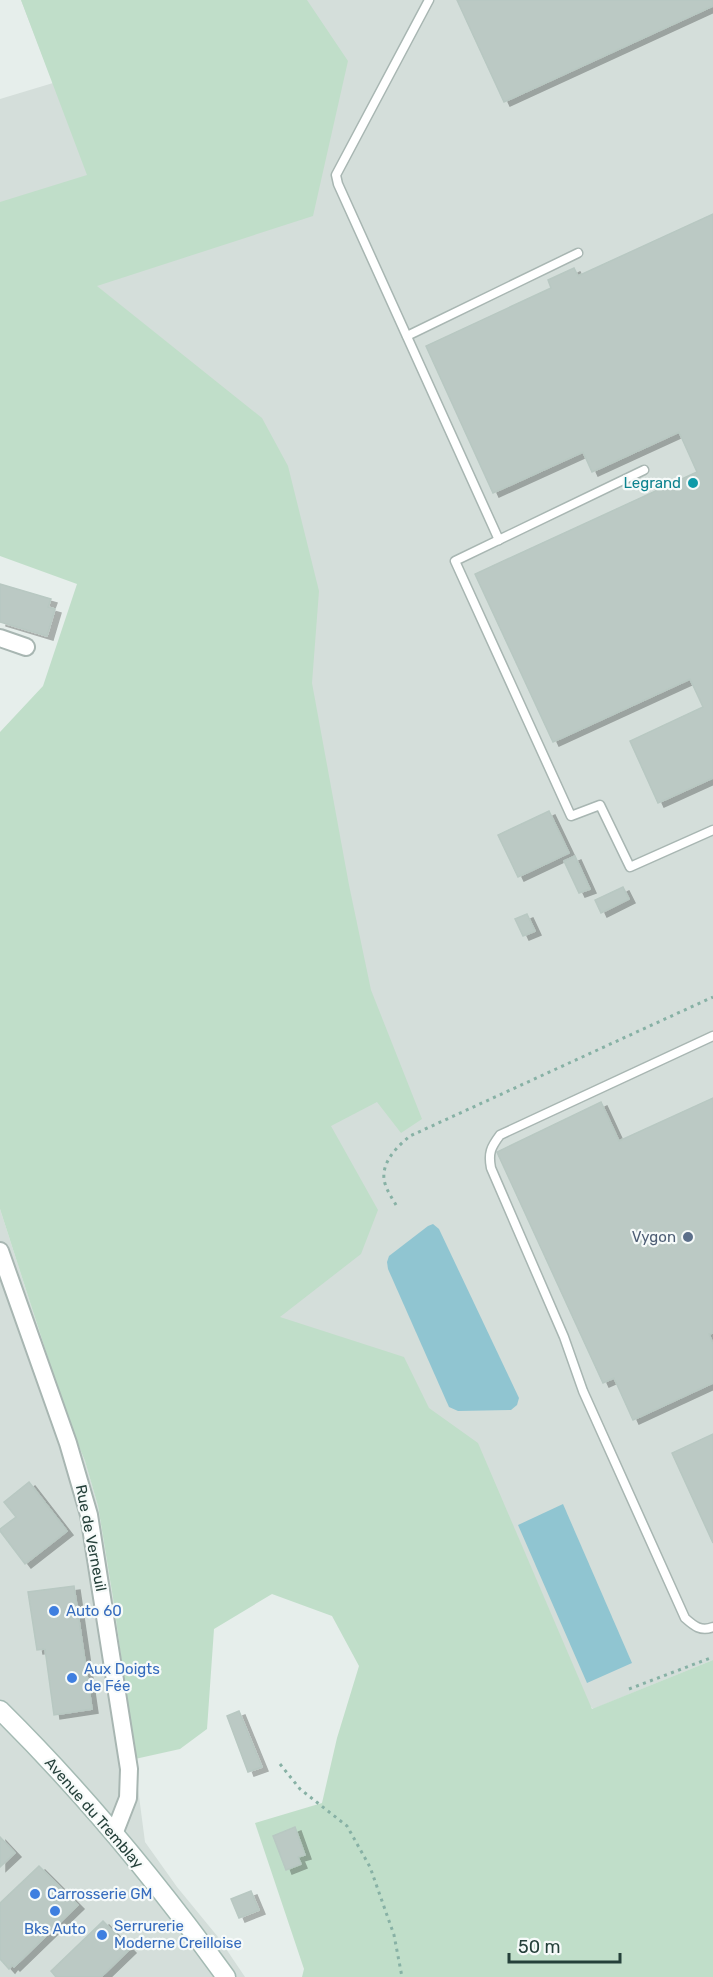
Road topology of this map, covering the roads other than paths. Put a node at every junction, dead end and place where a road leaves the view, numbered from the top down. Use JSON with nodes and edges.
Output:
{"nodes":[{"id":1,"x":429,"y":0,"type":"edge"},
{"id":2,"x":578,"y":253,"type":"dead end"},
{"id":3,"x":407,"y":336,"type":"junction"},
{"id":4,"x":644,"y":470,"type":"dead end"},
{"id":5,"x":499,"y":540,"type":"junction"},
{"id":6,"x":0,"y":638,"type":"edge"},
{"id":7,"x":26,"y":647,"type":"dead end"},
{"id":8,"x":713,"y":830,"type":"edge"},
{"id":9,"x":713,"y":1036,"type":"edge"},
{"id":10,"x":0,"y":1251,"type":"edge"},
{"id":11,"x":713,"y":1627,"type":"edge"},
{"id":12,"x":0,"y":1710,"type":"edge"},
{"id":13,"x":114,"y":1834,"type":"junction"},
{"id":14,"x":226,"y":1977,"type":"edge"}],
"edges":[{"from":1,"to":3,"type":"lane"},
{"from":2,"to":3,"type":"lane"},
{"from":3,"to":5,"type":"lane"},
{"from":4,"to":5,"type":"lane"},
{"from":5,"to":8,"type":"lane"},
{"from":6,"to":7,"type":"street"},
{"from":9,"to":11,"type":"lane"},
{"from":10,"to":13,"type":"street","name":"Rue de Verneuil"},
{"from":12,"to":13,"type":"main road","name":"Avenue du Tremblay"},
{"from":13,"to":14,"type":"main road","name":"Avenue du Tremblay"}]}
